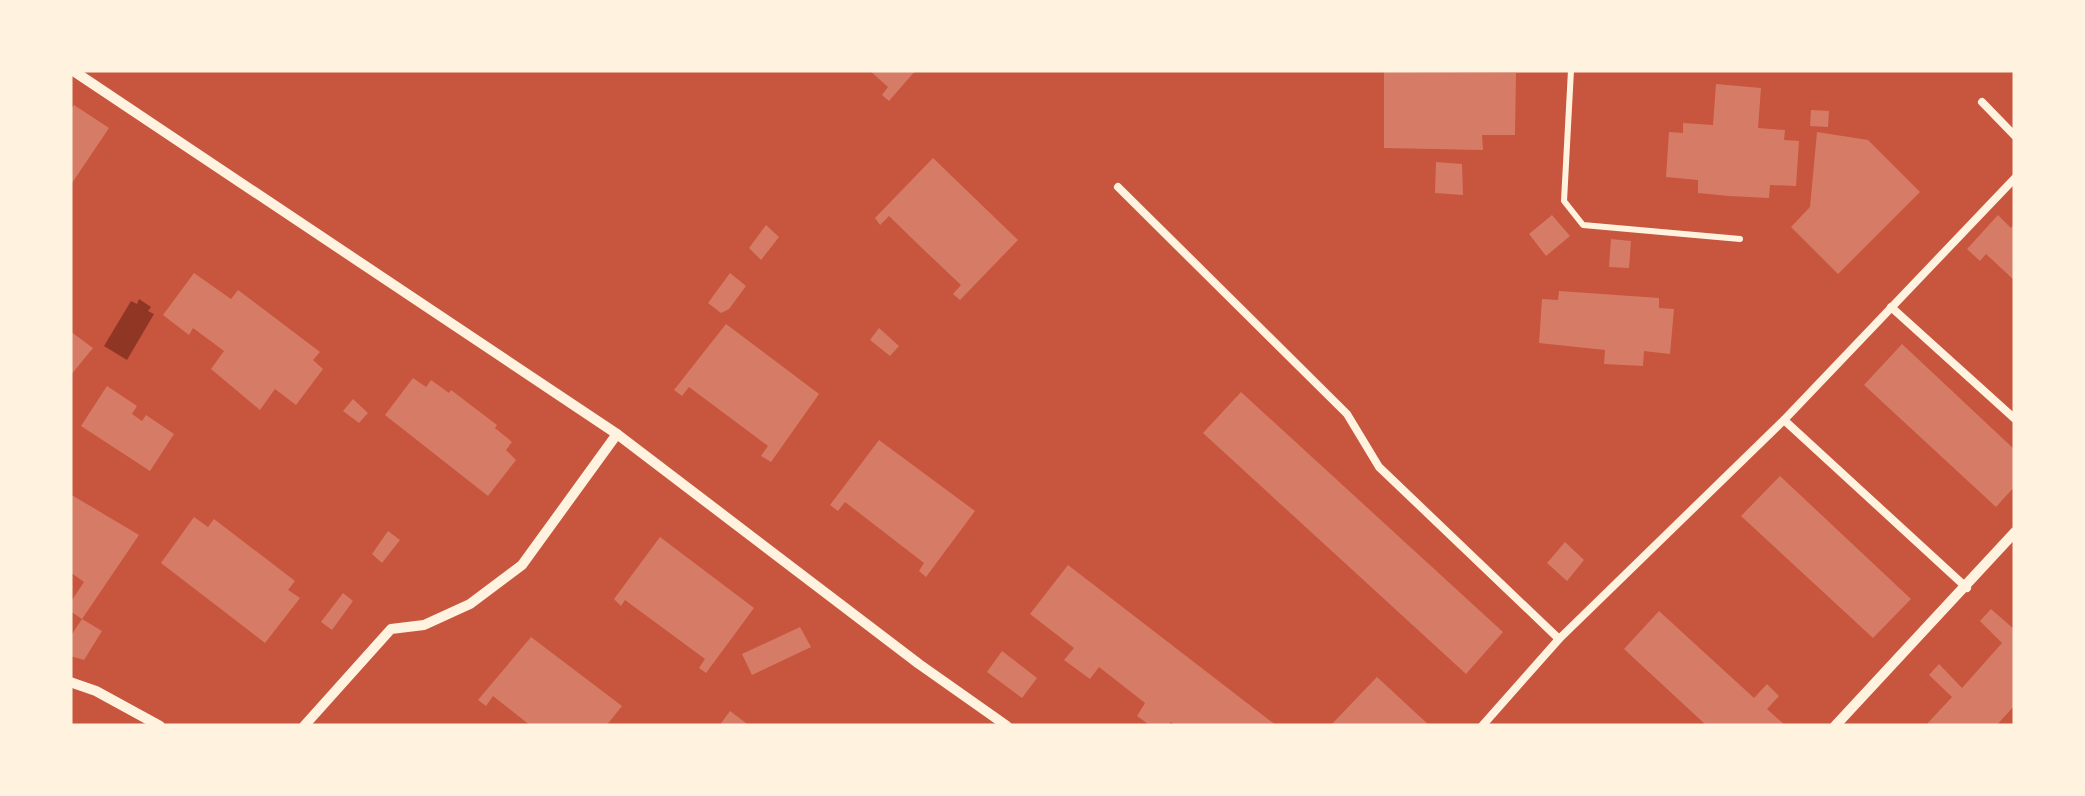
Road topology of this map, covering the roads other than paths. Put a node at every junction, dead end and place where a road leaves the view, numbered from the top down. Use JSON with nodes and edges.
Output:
{"nodes":[{"id":1,"x":72,"y":70,"type":"edge"},
{"id":2,"x":1982,"y":102,"type":"dead end"},
{"id":3,"x":2015,"y":136,"type":"edge"},
{"id":4,"x":2015,"y":178,"type":"edge"},
{"id":5,"x":1118,"y":187,"type":"dead end"},
{"id":6,"x":1891,"y":307,"type":"junction"},
{"id":7,"x":2015,"y":418,"type":"edge"},
{"id":8,"x":1784,"y":420,"type":"junction"},
{"id":9,"x":617,"y":434,"type":"junction"},
{"id":10,"x":2015,"y":532,"type":"edge"},
{"id":11,"x":1966,"y":588,"type":"junction"},
{"id":12,"x":1559,"y":639,"type":"junction"},
{"id":13,"x":70,"y":682,"type":"edge"},
{"id":14,"x":160,"y":726,"type":"edge"},
{"id":15,"x":304,"y":726,"type":"edge"},
{"id":16,"x":1007,"y":726,"type":"edge"},
{"id":17,"x":1482,"y":726,"type":"edge"},
{"id":18,"x":1835,"y":726,"type":"edge"}],
"edges":[{"from":1,"to":9,"type":"street"},
{"from":2,"to":3,"type":"lane"},
{"from":4,"to":6,"type":"lane"},
{"from":5,"to":12,"type":"lane"},
{"from":6,"to":7,"type":"lane"},
{"from":6,"to":8,"type":"lane"},
{"from":8,"to":11,"type":"lane"},
{"from":8,"to":12,"type":"lane"},
{"from":9,"to":15,"type":"street"},
{"from":9,"to":16,"type":"street"},
{"from":10,"to":11,"type":"street"},
{"from":11,"to":18,"type":"street"},
{"from":12,"to":17,"type":"lane"},
{"from":13,"to":14,"type":"street"}]}
